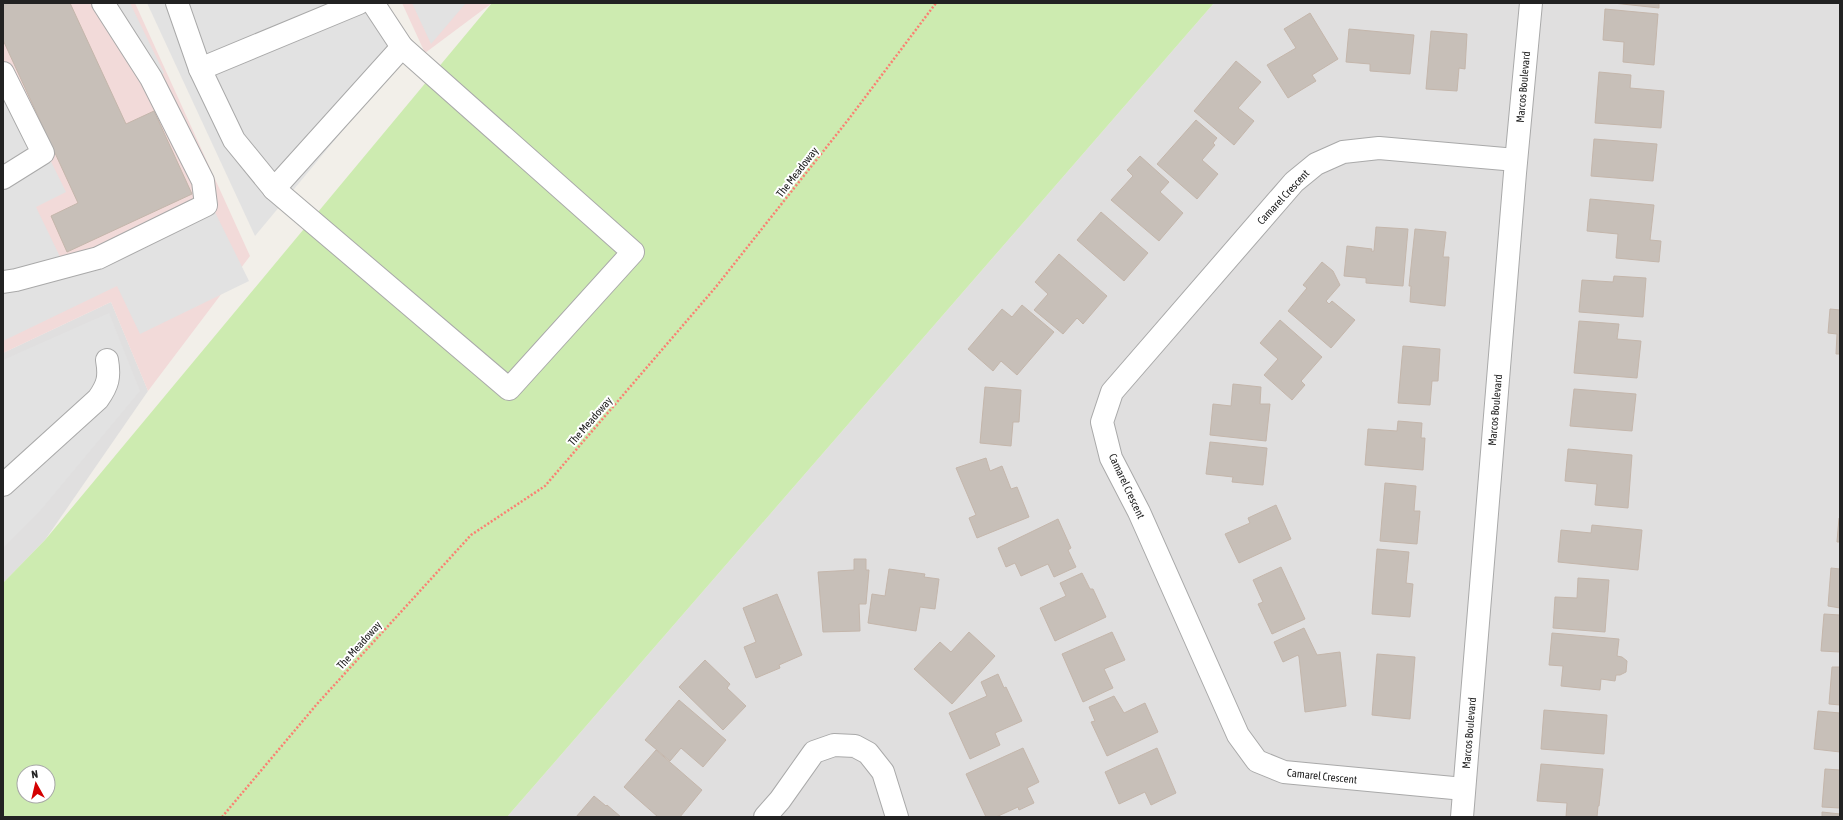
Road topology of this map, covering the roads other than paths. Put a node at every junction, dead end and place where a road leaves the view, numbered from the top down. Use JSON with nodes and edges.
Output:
{"nodes":[{"id":1,"x":103,"y":3,"type":"edge"},
{"id":2,"x":177,"y":3,"type":"edge"},
{"id":3,"x":358,"y":3,"type":"edge"},
{"id":4,"x":373,"y":3,"type":"edge"},
{"id":5,"x":1531,"y":3,"type":"edge"},
{"id":6,"x":402,"y":47,"type":"junction"},
{"id":7,"x":200,"y":69,"type":"junction"},
{"id":8,"x":3,"y":73,"type":"edge"},
{"id":9,"x":1516,"y":160,"type":"junction"},
{"id":10,"x":3,"y":178,"type":"edge"},
{"id":11,"x":274,"y":189,"type":"junction"},
{"id":12,"x":3,"y":282,"type":"edge"},
{"id":13,"x":107,"y":360,"type":"dead end"},
{"id":14,"x":3,"y":485,"type":"edge"},
{"id":15,"x":1464,"y":789,"type":"junction"},
{"id":16,"x":765,"y":817,"type":"edge"},
{"id":17,"x":897,"y":817,"type":"edge"},
{"id":18,"x":1462,"y":817,"type":"edge"}],
"edges":[{"from":1,"to":12,"type":"street"},
{"from":2,"to":7,"type":"street"},
{"from":3,"to":7,"type":"street"},
{"from":4,"to":6,"type":"street"},
{"from":5,"to":9,"type":"street","name":"Marcos Boulevard"},
{"from":6,"to":11,"type":"street"},
{"from":6,"to":11,"type":"street"},
{"from":7,"to":11,"type":"street"},
{"from":8,"to":10,"type":"street"},
{"from":9,"to":15,"type":"street","name":"Marcos Boulevard"},
{"from":9,"to":15,"type":"street","name":"Camarel Crescent"},
{"from":13,"to":14,"type":"street"},
{"from":15,"to":18,"type":"street","name":"Marcos Boulevard"},
{"from":16,"to":17,"type":"street"}]}
